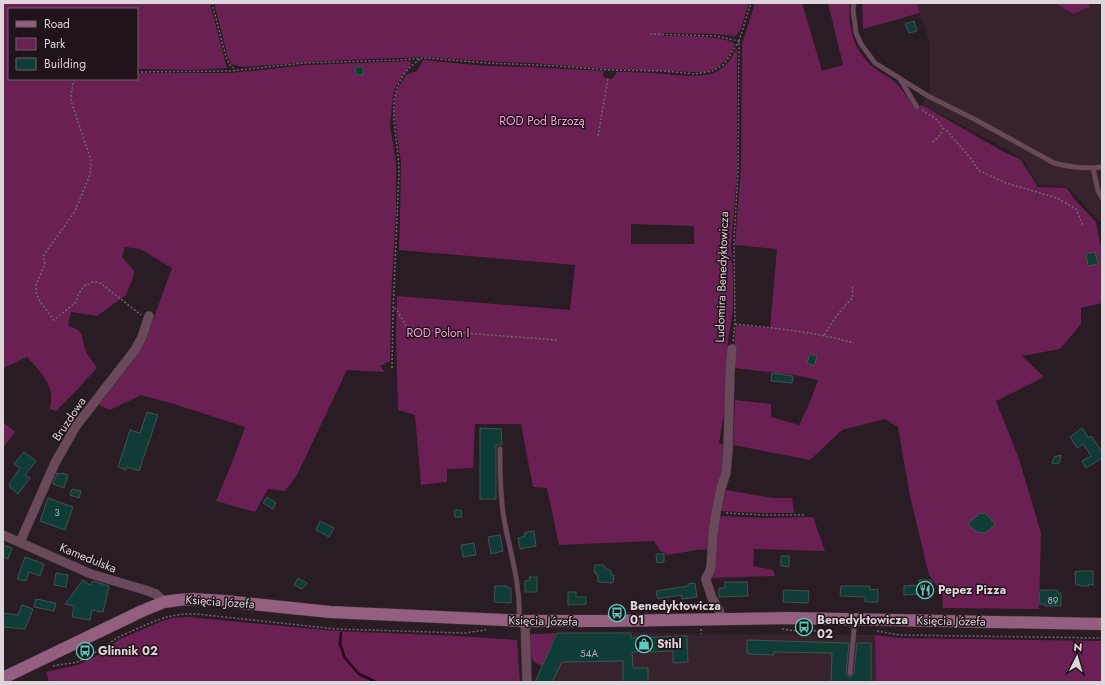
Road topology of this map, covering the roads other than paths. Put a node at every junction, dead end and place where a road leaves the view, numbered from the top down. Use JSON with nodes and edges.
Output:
{"nodes":[{"id":1,"x":854,"y":3,"type":"edge"},
{"id":2,"x":900,"y":79,"type":"junction"},
{"id":3,"x":917,"y":107,"type":"road end"},
{"id":4,"x":1102,"y":167,"type":"edge"},
{"id":5,"x":1093,"y":168,"type":"junction"},
{"id":6,"x":1102,"y":198,"type":"edge"},
{"id":7,"x":149,"y":318,"type":"road end"},
{"id":8,"x":732,"y":349,"type":"road end"},
{"id":9,"x":500,"y":449,"type":"dead end"},
{"id":10,"x":3,"y":535,"type":"edge"},
{"id":11,"x":20,"y":542,"type":"junction"},
{"id":12,"x":164,"y":602,"type":"junction"},
{"id":13,"x":721,"y":619,"type":"junction"},
{"id":14,"x":855,"y":619,"type":"junction"},
{"id":15,"x":522,"y":621,"type":"junction"},
{"id":16,"x":1102,"y":624,"type":"edge"},
{"id":17,"x":850,"y":673,"type":"dead end"},
{"id":18,"x":3,"y":678,"type":"edge"},
{"id":19,"x":527,"y":682,"type":"edge"}],
"edges":[{"from":1,"to":2,"type":"lane"},
{"from":2,"to":3,"type":"lane"},
{"from":2,"to":5,"type":"lane"},
{"from":4,"to":5,"type":"lane"},
{"from":5,"to":6,"type":"lane"},
{"from":7,"to":11,"type":"street","name":"Bruzdowa"},
{"from":8,"to":13,"type":"street","name":"Ludomira Benedyktowicza"},
{"from":9,"to":15,"type":"lane"},
{"from":10,"to":11,"type":"street","name":"Kamedulska"},
{"from":11,"to":12,"type":"street","name":"Kamedulska"},
{"from":12,"to":15,"type":"main road","name":"Księcia Józefa"},
{"from":12,"to":18,"type":"main road","name":"Księcia Józefa"},
{"from":13,"to":14,"type":"main road","name":"Księcia Józefa"},
{"from":13,"to":15,"type":"main road","name":"Księcia Józefa"},
{"from":14,"to":16,"type":"main road","name":"Księcia Józefa"},
{"from":14,"to":17,"type":"lane"},
{"from":15,"to":19,"type":"street"}]}
